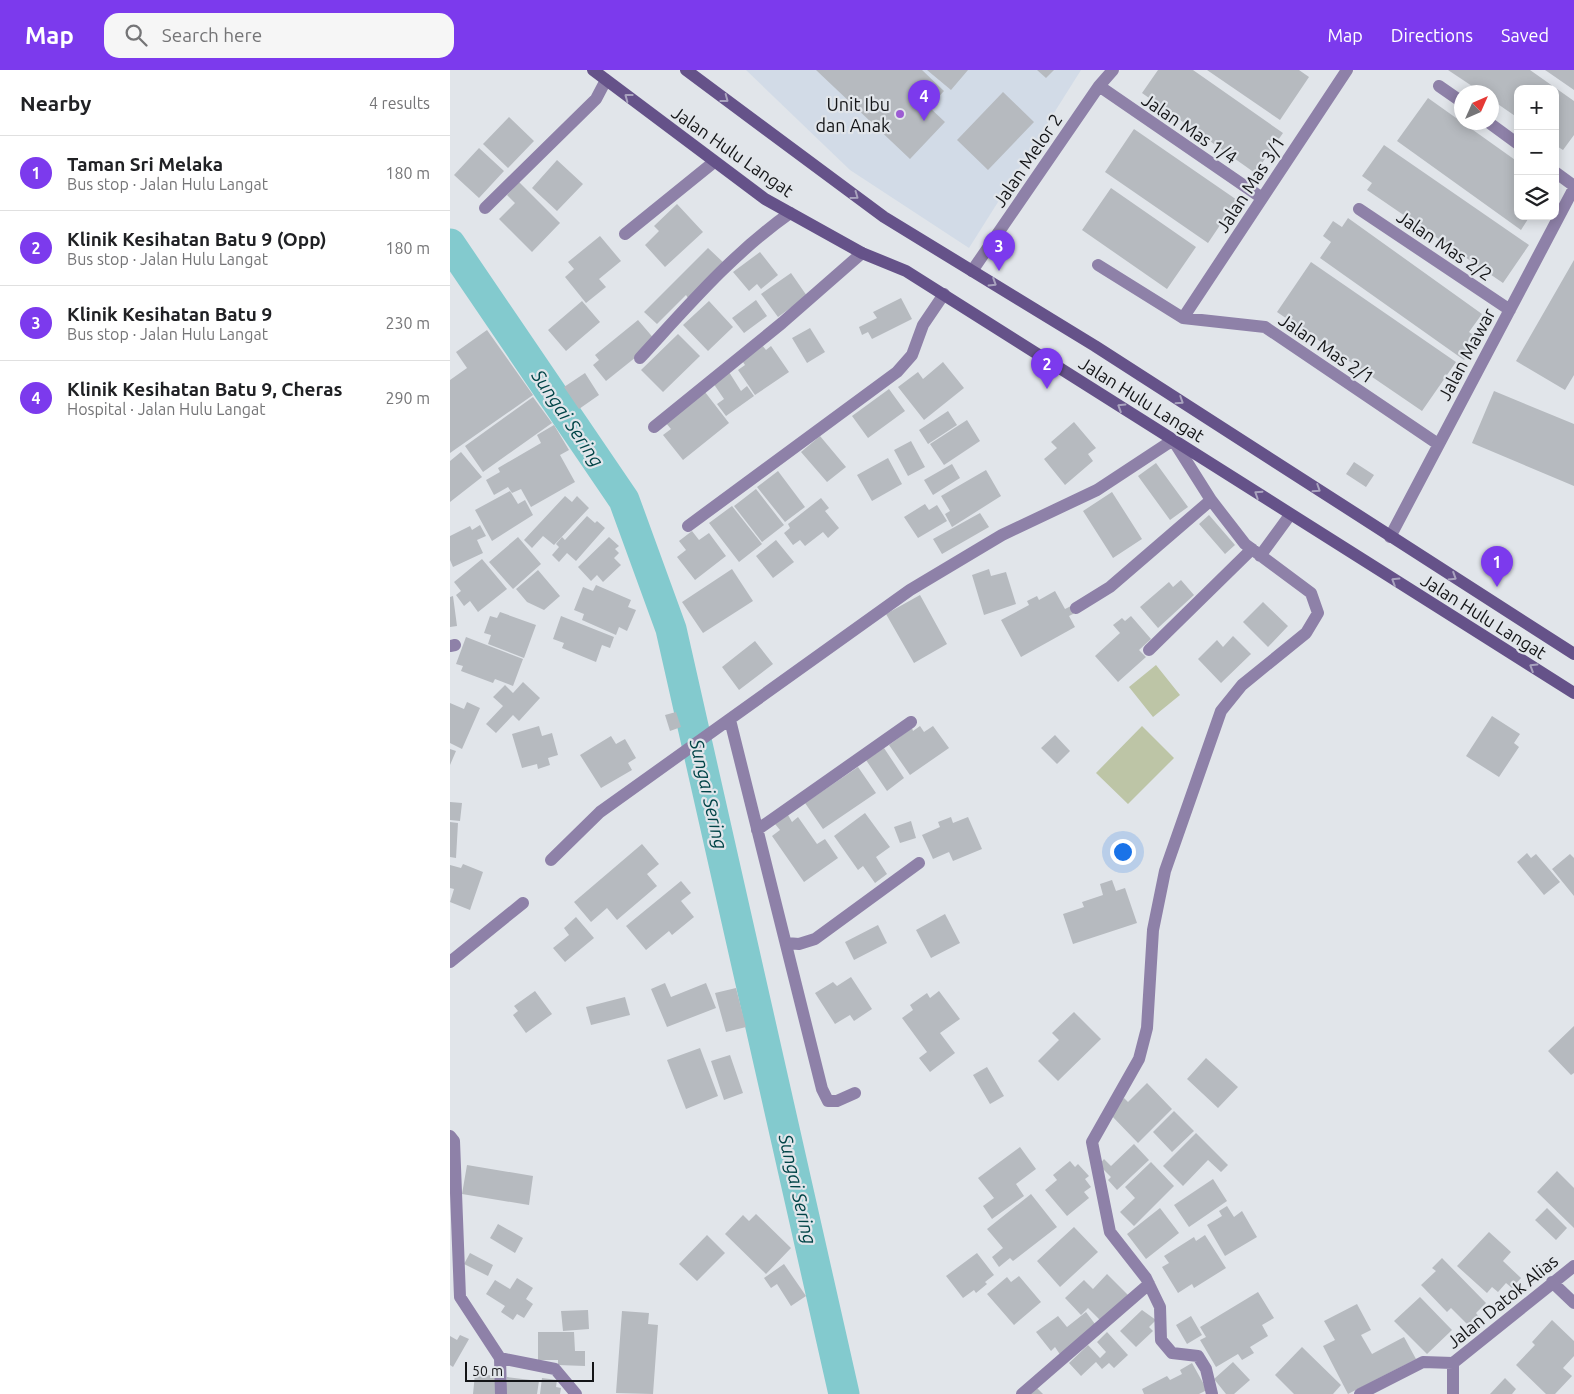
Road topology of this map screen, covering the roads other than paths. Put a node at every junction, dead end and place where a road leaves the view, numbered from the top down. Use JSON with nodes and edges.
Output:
{"nodes":[{"id":1,"x":593,"y":70,"type":"edge"},
{"id":2,"x":686,"y":70,"type":"edge"},
{"id":3,"x":1113,"y":70,"type":"edge"},
{"id":4,"x":1340,"y":72,"type":"edge"},
{"id":5,"x":606,"y":80,"type":"junction"},
{"id":6,"x":1099,"y":86,"type":"junction"},
{"id":7,"x":1439,"y":86,"type":"dead end"},
{"id":8,"x":1454,"y":96,"type":"edge"},
{"id":9,"x":1499,"y":130,"type":"edge"},
{"id":10,"x":1514,"y":141,"type":"edge"},
{"id":11,"x":714,"y":162,"type":"junction"},
{"id":12,"x":1559,"y":175,"type":"edge"},
{"id":13,"x":1574,"y":187,"type":"edge"},
{"id":14,"x":1262,"y":198,"type":"junction"},
{"id":15,"x":485,"y":208,"type":"dead end"},
{"id":16,"x":1359,"y":209,"type":"dead end"},
{"id":17,"x":790,"y":213,"type":"junction"},
{"id":18,"x":625,"y":234,"type":"dead end"},
{"id":19,"x":862,"y":253,"type":"junction"},
{"id":20,"x":1098,"y":265,"type":"dead end"},
{"id":21,"x":972,"y":271,"type":"junction"},
{"id":22,"x":944,"y":294,"type":"junction"},
{"id":23,"x":1510,"y":310,"type":"junction"},
{"id":24,"x":1183,"y":318,"type":"junction"},
{"id":25,"x":640,"y":358,"type":"dead end"},
{"id":26,"x":654,"y":427,"type":"dead end"},
{"id":27,"x":1174,"y":440,"type":"junction"},
{"id":28,"x":1438,"y":444,"type":"junction"},
{"id":29,"x":1211,"y":500,"type":"junction"},
{"id":30,"x":1290,"y":515,"type":"junction"},
{"id":31,"x":688,"y":526,"type":"dead end"},
{"id":32,"x":1390,"y":537,"type":"junction"},
{"id":33,"x":1256,"y":553,"type":"junction"},
{"id":34,"x":1076,"y":608,"type":"dead end"},
{"id":35,"x":1149,"y":650,"type":"dead end"},
{"id":36,"x":1574,"y":654,"type":"edge"},
{"id":37,"x":1574,"y":693,"type":"edge"},
{"id":38,"x":911,"y":722,"type":"dead end"},
{"id":39,"x":725,"y":723,"type":"junction"},
{"id":40,"x":757,"y":830,"type":"junction"},
{"id":41,"x":551,"y":860,"type":"dead end"},
{"id":42,"x":920,"y":863,"type":"dead end"},
{"id":43,"x":522,"y":903,"type":"dead end"},
{"id":44,"x":786,"y":943,"type":"junction"},
{"id":45,"x":450,"y":962,"type":"edge"},
{"id":46,"x":855,"y":1093,"type":"dead end"},
{"id":47,"x":450,"y":1136,"type":"edge"},
{"id":48,"x":1574,"y":1266,"type":"edge"},
{"id":49,"x":1552,"y":1282,"type":"junction"},
{"id":50,"x":1149,"y":1284,"type":"junction"},
{"id":51,"x":1574,"y":1302,"type":"edge"},
{"id":52,"x":500,"y":1358,"type":"junction"},
{"id":53,"x":1453,"y":1363,"type":"junction"},
{"id":54,"x":501,"y":1394,"type":"edge"},
{"id":55,"x":576,"y":1394,"type":"edge"},
{"id":56,"x":1022,"y":1394,"type":"edge"},
{"id":57,"x":1212,"y":1394,"type":"edge"},
{"id":58,"x":1360,"y":1394,"type":"edge"},
{"id":59,"x":1453,"y":1394,"type":"edge"}],
"edges":[{"from":1,"to":5,"type":"main road","name":"Jalan Hulu Langat"},
{"from":2,"to":21,"type":"main road","name":"Jalan Hulu Langat","one_way":true},
{"from":3,"to":6,"type":"street","name":"Jalan Melor 2"},
{"from":4,"to":14,"type":"street","name":"Jalan Mas 3/1"},
{"from":11,"to":5,"type":"main road","name":"Jalan Hulu Langat","one_way":true},
{"from":5,"to":15,"type":"street"},
{"from":6,"to":14,"type":"street","name":"Jalan Mas 1/4"},
{"from":6,"to":21,"type":"street","name":"Jalan Melor 2"},
{"from":7,"to":8,"type":"street"},
{"from":9,"to":10,"type":"street"},
{"from":11,"to":17,"type":"main road","name":"Jalan Hulu Langat"},
{"from":11,"to":18,"type":"street"},
{"from":12,"to":13,"type":"street"},
{"from":13,"to":23,"type":"street","name":"Jalan Mawar"},
{"from":14,"to":24,"type":"street","name":"Jalan Mas 3/1"},
{"from":16,"to":23,"type":"street","name":"Jalan Mas 2/2"},
{"from":17,"to":19,"type":"main road","name":"Jalan Hulu Langat"},
{"from":17,"to":25,"type":"street"},
{"from":19,"to":22,"type":"main road","name":"Jalan Hulu Langat"},
{"from":19,"to":26,"type":"street"},
{"from":20,"to":24,"type":"street"},
{"from":21,"to":32,"type":"main road","name":"Jalan Hulu Langat","one_way":true},
{"from":27,"to":22,"type":"main road","name":"Jalan Hulu Langat","one_way":true},
{"from":22,"to":31,"type":"street"},
{"from":23,"to":28,"type":"street","name":"Jalan Mawar"},
{"from":24,"to":28,"type":"street","name":"Jalan Mas 2/1"},
{"from":27,"to":29,"type":"street"},
{"from":30,"to":27,"type":"main road","name":"Jalan Hulu Langat","one_way":true},
{"from":27,"to":39,"type":"street"},
{"from":28,"to":32,"type":"street","name":"Jalan Mawar"},
{"from":29,"to":33,"type":"street"},
{"from":29,"to":34,"type":"street"},
{"from":30,"to":33,"type":"street"},
{"from":37,"to":30,"type":"main road","name":"Jalan Hulu Langat","one_way":true},
{"from":32,"to":36,"type":"main road","name":"Jalan Hulu Langat","one_way":true},
{"from":33,"to":35,"type":"street"},
{"from":33,"to":50,"type":"street"},
{"from":38,"to":40,"type":"street"},
{"from":39,"to":40,"type":"street"},
{"from":39,"to":41,"type":"street"},
{"from":40,"to":44,"type":"street"},
{"from":42,"to":44,"type":"street"},
{"from":43,"to":45,"type":"street"},
{"from":44,"to":46,"type":"street"},
{"from":47,"to":52,"type":"street"},
{"from":48,"to":49,"type":"street","name":"Jalan Datok Alias"},
{"from":49,"to":51,"type":"street"},
{"from":49,"to":53,"type":"street","name":"Jalan Datok Alias"},
{"from":50,"to":56,"type":"street"},
{"from":50,"to":57,"type":"street"},
{"from":52,"to":54,"type":"street"},
{"from":52,"to":55,"type":"street"},
{"from":53,"to":58,"type":"street"},
{"from":53,"to":59,"type":"street","name":"Jalan Datok Alias"}]}
